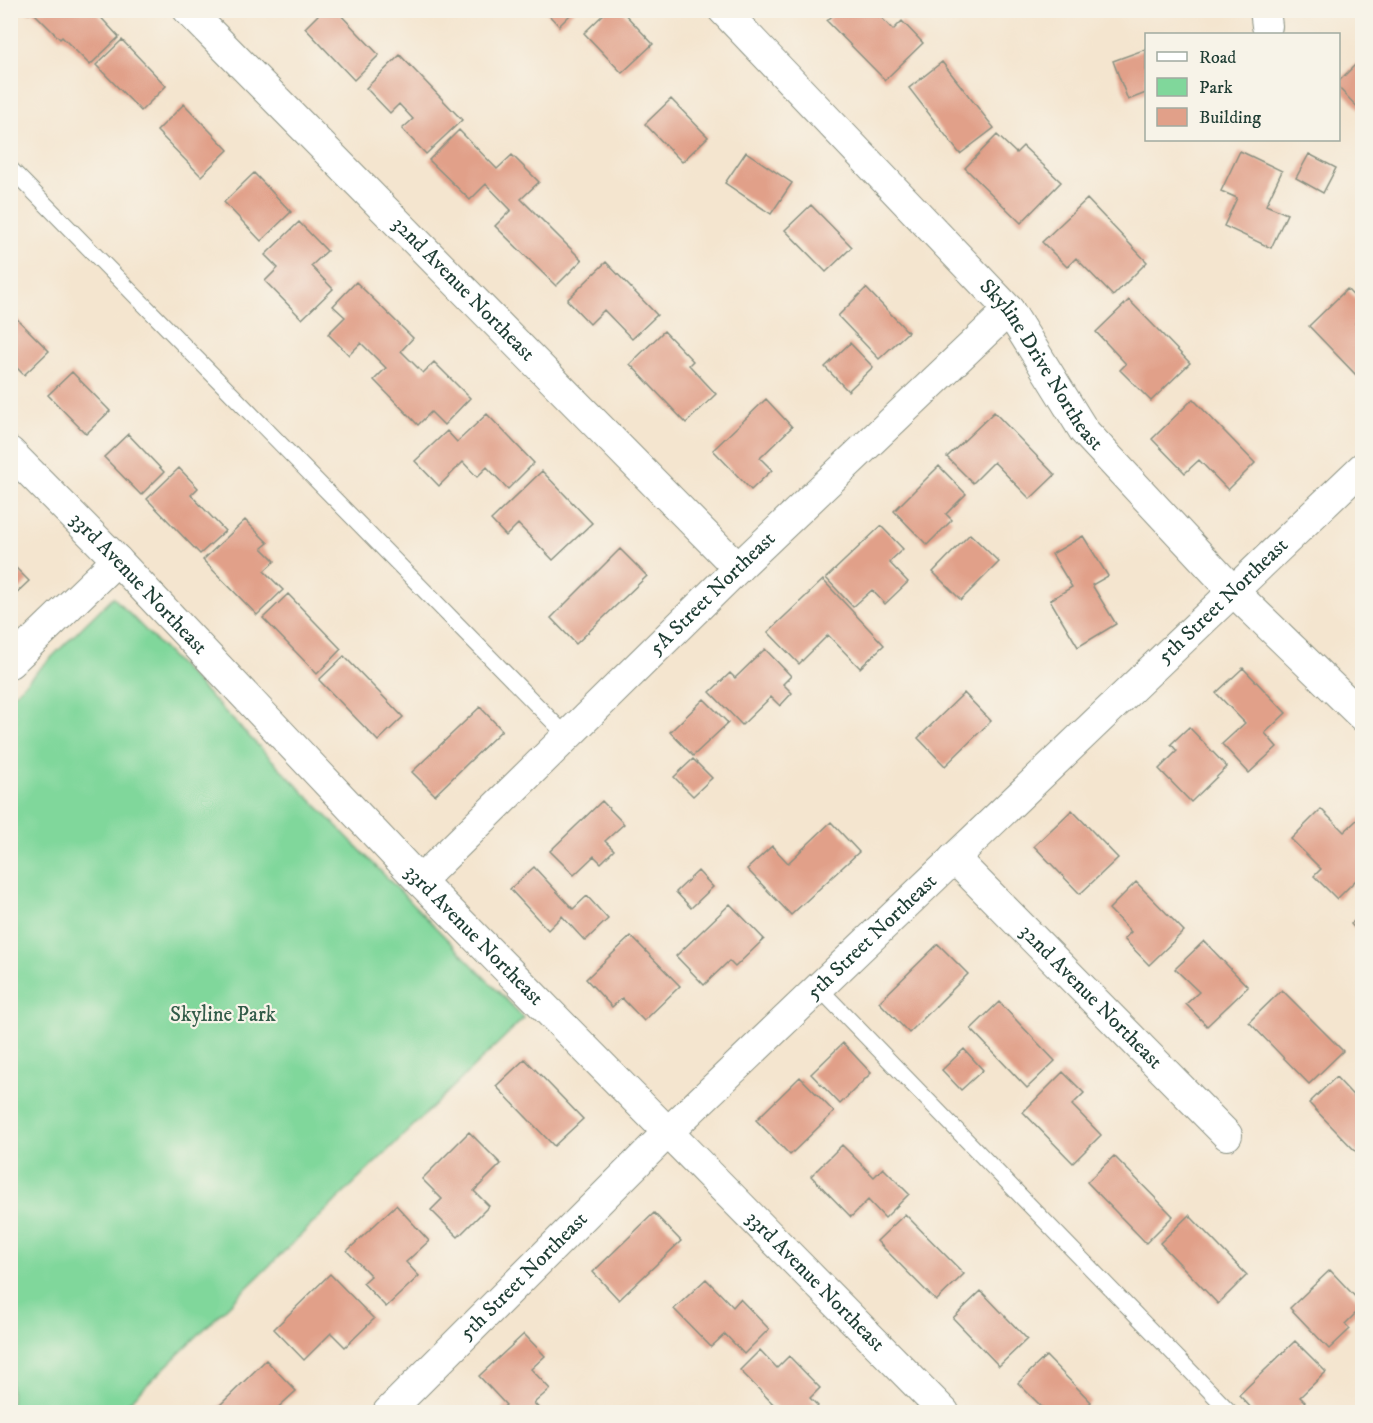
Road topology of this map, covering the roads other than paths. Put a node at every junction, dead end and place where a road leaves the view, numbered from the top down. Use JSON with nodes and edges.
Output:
{"nodes":[{"id":1,"x":188,"y":10,"type":"edge"},
{"id":2,"x":723,"y":10,"type":"edge"},
{"id":3,"x":10,"y":168,"type":"edge"},
{"id":4,"x":1009,"y":310,"type":"junction"},
{"id":5,"x":10,"y":452,"type":"edge"},
{"id":6,"x":1362,"y":468,"type":"edge"},
{"id":7,"x":117,"y":560,"type":"junction"},
{"id":8,"x":738,"y":568,"type":"junction"},
{"id":9,"x":1234,"y":592,"type":"junction"},
{"id":10,"x":10,"y":663,"type":"edge"},
{"id":11,"x":1362,"y":716,"type":"edge"},
{"id":12,"x":567,"y":736,"type":"junction"},
{"id":13,"x":954,"y":858,"type":"junction"},
{"id":14,"x":420,"y":881,"type":"junction"},
{"id":15,"x":819,"y":988,"type":"junction"},
{"id":16,"x":668,"y":1132,"type":"junction"},
{"id":17,"x":1227,"y":1135,"type":"dead end"},
{"id":18,"x":393,"y":1411,"type":"edge"},
{"id":19,"x":944,"y":1413,"type":"edge"},
{"id":20,"x":1230,"y":1413,"type":"edge"}],
"edges":[{"from":1,"to":8,"type":"street","name":"32nd Avenue Northeast"},
{"from":2,"to":4,"type":"street","name":"Skyline Drive Northeast"},
{"from":3,"to":12,"type":"lane"},
{"from":4,"to":8,"type":"street","name":"5A Street Northeast"},
{"from":4,"to":9,"type":"street","name":"Skyline Drive Northeast"},
{"from":5,"to":7,"type":"street","name":"33rd Avenue Northeast"},
{"from":6,"to":9,"type":"street","name":"5th Street Northeast"},
{"from":7,"to":10,"type":"street"},
{"from":7,"to":14,"type":"street","name":"33rd Avenue Northeast"},
{"from":8,"to":12,"type":"street","name":"5A Street Northeast"},
{"from":9,"to":11,"type":"street","name":"Skyline Drive Northeast"},
{"from":9,"to":13,"type":"street","name":"5th Street Northeast"},
{"from":12,"to":14,"type":"street","name":"5A Street Northeast"},
{"from":13,"to":15,"type":"street","name":"5th Street Northeast"},
{"from":13,"to":17,"type":"street","name":"32nd Avenue Northeast"},
{"from":14,"to":16,"type":"street","name":"33rd Avenue Northeast"},
{"from":15,"to":16,"type":"street","name":"5th Street Northeast"},
{"from":15,"to":20,"type":"lane"},
{"from":16,"to":18,"type":"street","name":"5th Street Northeast"},
{"from":16,"to":19,"type":"street","name":"33rd Avenue Northeast"}]}
